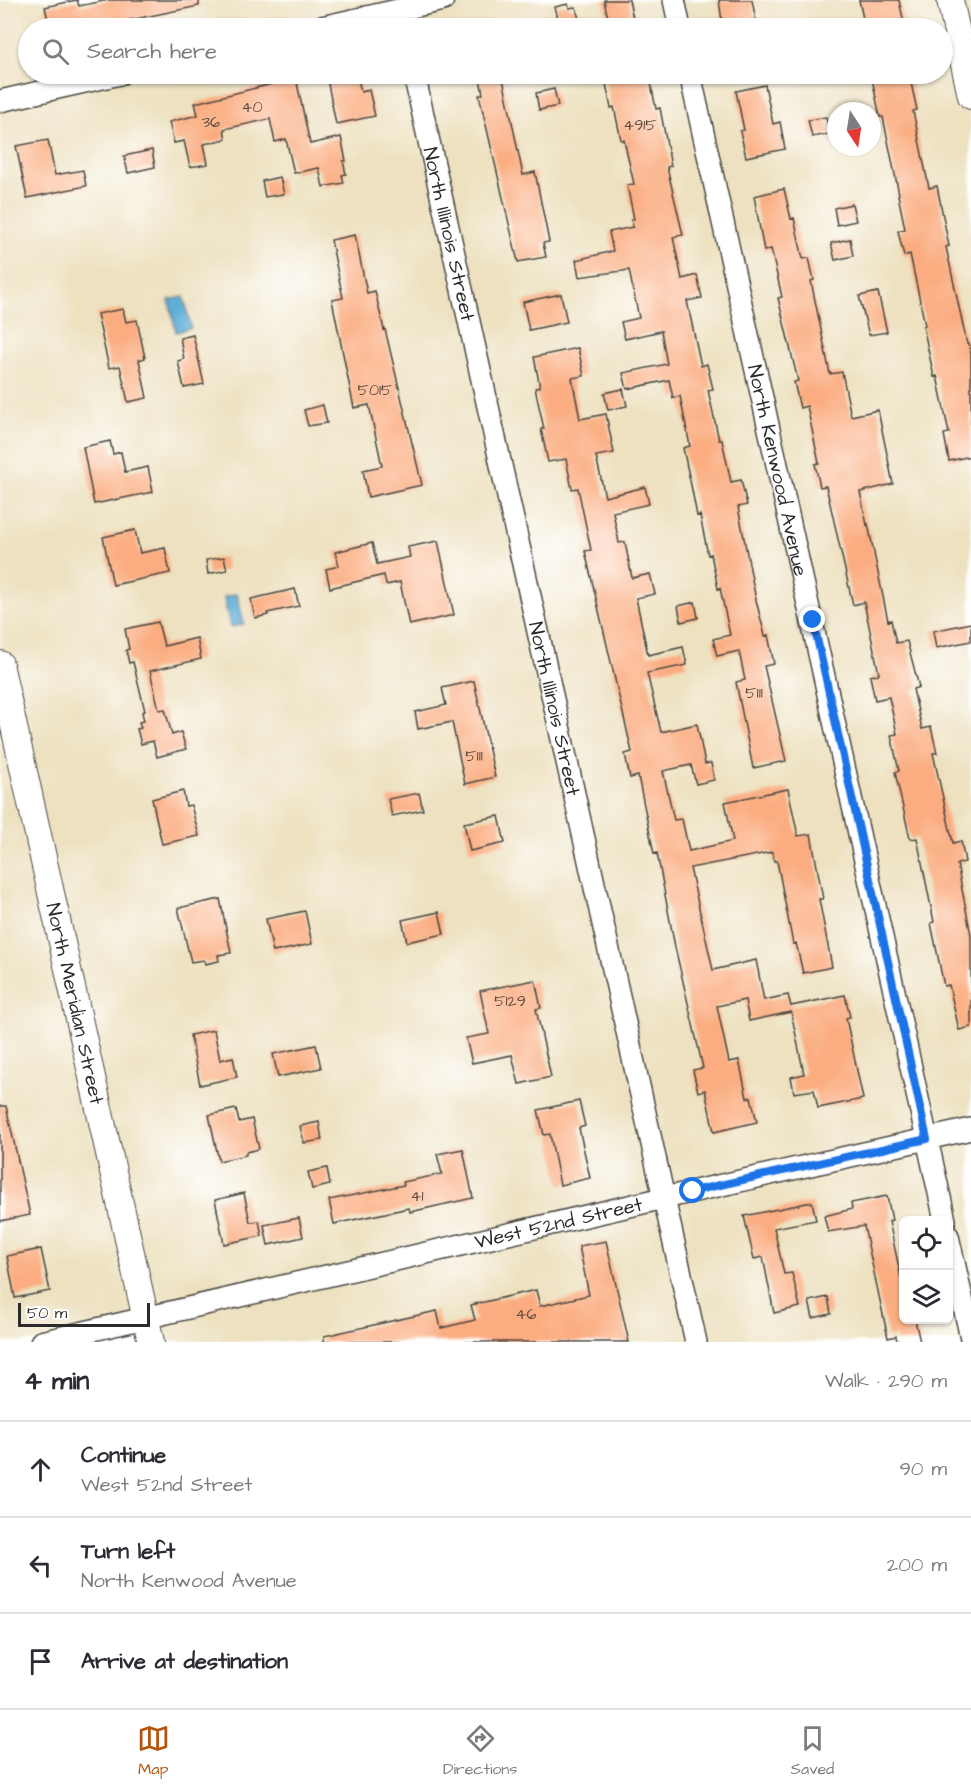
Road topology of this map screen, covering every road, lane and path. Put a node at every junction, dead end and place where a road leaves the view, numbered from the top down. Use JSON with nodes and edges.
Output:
{"nodes":[{"id":1,"x":443,"y":0,"type":"edge"},
{"id":2,"x":674,"y":0,"type":"edge"},
{"id":3,"x":950,"y":0,"type":"edge"},
{"id":4,"x":400,"y":13,"type":"edge"},
{"id":5,"x":372,"y":18,"type":"edge"},
{"id":6,"x":678,"y":18,"type":"edge"},
{"id":7,"x":76,"y":84,"type":"edge"},
{"id":8,"x":416,"y":84,"type":"edge"},
{"id":9,"x":692,"y":84,"type":"edge"},
{"id":10,"x":971,"y":96,"type":"edge"},
{"id":11,"x":0,"y":101,"type":"edge"},
{"id":12,"x":0,"y":664,"type":"edge"},
{"id":13,"x":971,"y":1129,"type":"edge"},
{"id":14,"x":927,"y":1139,"type":"junction"},
{"id":15,"x":664,"y":1198,"type":"junction"},
{"id":16,"x":944,"y":1216,"type":"edge"},
{"id":17,"x":953,"y":1258,"type":"edge"},
{"id":18,"x":149,"y":1330,"type":"edge"},
{"id":19,"x":971,"y":1338,"type":"edge"},
{"id":20,"x":41,"y":1342,"type":"edge"},
{"id":21,"x":696,"y":1342,"type":"edge"}],
"edges":[{"from":1,"to":4,"type":"street"},
{"from":2,"to":6,"type":"street"},
{"from":3,"to":10,"type":"main road"},
{"from":4,"to":5,"type":"street"},
{"from":7,"to":11,"type":"street"},
{"from":8,"to":15,"type":"street","name":"North Illinois Street"},
{"from":9,"to":14,"type":"street","name":"North Kenwood Avenue"},
{"from":12,"to":18,"type":"main road","name":"North Meridian Street"},
{"from":13,"to":14,"type":"street","name":"West 52nd Street"},
{"from":14,"to":15,"type":"street","name":"West 52nd Street"},
{"from":14,"to":16,"type":"street","name":"North Kenwood Avenue"},
{"from":15,"to":18,"type":"street","name":"West 52nd Street"},
{"from":15,"to":21,"type":"street","name":"North Illinois Street"},
{"from":17,"to":19,"type":"street"},
{"from":18,"to":20,"type":"street","name":"West 52nd Street"}]}
